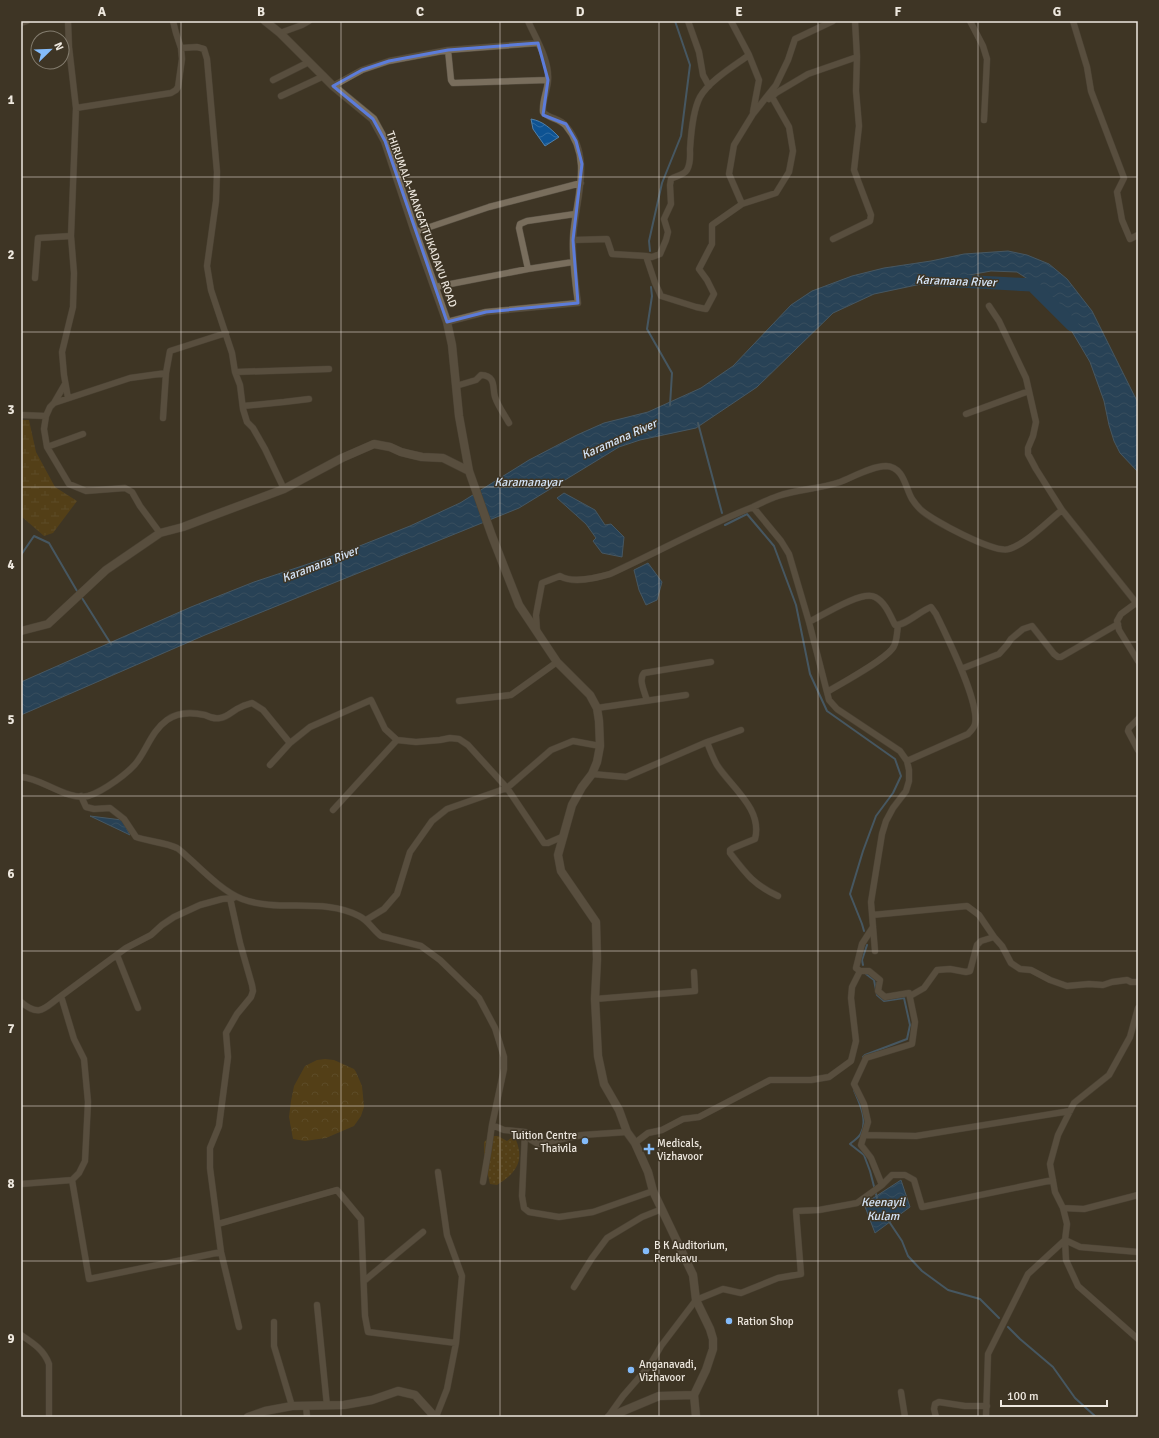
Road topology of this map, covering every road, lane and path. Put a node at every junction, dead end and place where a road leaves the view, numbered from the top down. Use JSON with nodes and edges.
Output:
{"nodes":[{"id":1,"x":27,"y":21,"type":"edge"},
{"id":2,"x":68,"y":21,"type":"edge"},
{"id":3,"x":173,"y":21,"type":"edge"},
{"id":4,"x":265,"y":21,"type":"edge"},
{"id":5,"x":310,"y":21,"type":"edge"},
{"id":6,"x":528,"y":21,"type":"edge"},
{"id":7,"x":688,"y":21,"type":"edge"},
{"id":8,"x":731,"y":21,"type":"edge"},
{"id":9,"x":833,"y":21,"type":"edge"},
{"id":10,"x":855,"y":21,"type":"edge"},
{"id":11,"x":970,"y":21,"type":"edge"},
{"id":12,"x":1073,"y":21,"type":"edge"},
{"id":13,"x":21,"y":23,"type":"edge"},
{"id":14,"x":280,"y":33,"type":"junction"},
{"id":15,"x":538,"y":43,"type":"junction"},
{"id":16,"x":182,"y":48,"type":"junction"},
{"id":17,"x":448,"y":50,"type":"junction"},
{"id":18,"x":749,"y":55,"type":"junction"},
{"id":19,"x":857,"y":58,"type":"junction"},
{"id":20,"x":309,"y":62,"type":"junction"},
{"id":21,"x":324,"y":76,"type":"junction"},
{"id":22,"x":273,"y":80,"type":"dead end"},
{"id":23,"x":548,"y":80,"type":"junction"},
{"id":24,"x":333,"y":86,"type":"junction"},
{"id":25,"x":709,"y":86,"type":"junction"},
{"id":26,"x":281,"y":96,"type":"dead end"},
{"id":27,"x":772,"y":97,"type":"junction"},
{"id":28,"x":76,"y":108,"type":"junction"},
{"id":29,"x":753,"y":114,"type":"junction"},
{"id":30,"x":984,"y":120,"type":"dead end"},
{"id":31,"x":581,"y":183,"type":"junction"},
{"id":32,"x":742,"y":204,"type":"junction"},
{"id":33,"x":575,"y":214,"type":"junction"},
{"id":34,"x":415,"y":232,"type":"junction"},
{"id":35,"x":1138,"y":234,"type":"edge"},
{"id":36,"x":71,"y":236,"type":"junction"},
{"id":37,"x":833,"y":239,"type":"dead end"},
{"id":38,"x":573,"y":240,"type":"junction"},
{"id":39,"x":646,"y":256,"type":"junction"},
{"id":40,"x":573,"y":262,"type":"junction"},
{"id":41,"x":528,"y":269,"type":"junction"},
{"id":42,"x":35,"y":278,"type":"dead end"},
{"id":43,"x":435,"y":287,"type":"junction"},
{"id":44,"x":989,"y":306,"type":"dead end"},
{"id":45,"x":447,"y":322,"type":"junction"},
{"id":46,"x":226,"y":333,"type":"junction"},
{"id":47,"x":329,"y":369,"type":"dead end"},
{"id":48,"x":235,"y":372,"type":"junction"},
{"id":49,"x":166,"y":373,"type":"junction"},
{"id":50,"x":66,"y":384,"type":"junction"},
{"id":51,"x":456,"y":386,"type":"junction"},
{"id":52,"x":1029,"y":391,"type":"junction"},
{"id":53,"x":68,"y":398,"type":"junction"},
{"id":54,"x":309,"y":399,"type":"dead end"},
{"id":55,"x":54,"y":403,"type":"junction"},
{"id":56,"x":243,"y":406,"type":"junction"},
{"id":57,"x":966,"y":414,"type":"dead end"},
{"id":58,"x":21,"y":415,"type":"edge"},
{"id":59,"x":46,"y":416,"type":"junction"},
{"id":60,"x":163,"y":418,"type":"dead end"},
{"id":61,"x":509,"y":423,"type":"dead end"},
{"id":62,"x":83,"y":434,"type":"dead end"},
{"id":63,"x":47,"y":447,"type":"junction"},
{"id":64,"x":469,"y":471,"type":"junction"},
{"id":65,"x":284,"y":489,"type":"junction"},
{"id":66,"x":753,"y":507,"type":"junction"},
{"id":67,"x":1062,"y":510,"type":"junction"},
{"id":68,"x":160,"y":533,"type":"junction"},
{"id":69,"x":1137,"y":604,"type":"edge"},
{"id":70,"x":810,"y":622,"type":"junction"},
{"id":71,"x":1118,"y":624,"type":"junction"},
{"id":72,"x":898,"y":625,"type":"junction"},
{"id":73,"x":21,"y":631,"type":"edge"},
{"id":74,"x":537,"y":633,"type":"junction"},
{"id":75,"x":1138,"y":661,"type":"edge"},
{"id":76,"x":557,"y":662,"type":"junction"},
{"id":77,"x":711,"y":662,"type":"dead end"},
{"id":78,"x":961,"y":669,"type":"junction"},
{"id":79,"x":827,"y":692,"type":"junction"},
{"id":80,"x":686,"y":695,"type":"dead end"},
{"id":81,"x":459,"y":701,"type":"dead end"},
{"id":82,"x":647,"y":701,"type":"junction"},
{"id":83,"x":597,"y":708,"type":"junction"},
{"id":84,"x":1138,"y":719,"type":"edge"},
{"id":85,"x":741,"y":730,"type":"dead end"},
{"id":86,"x":397,"y":740,"type":"junction"},
{"id":87,"x":707,"y":742,"type":"junction"},
{"id":88,"x":290,"y":743,"type":"junction"},
{"id":89,"x":600,"y":746,"type":"junction"},
{"id":90,"x":1138,"y":750,"type":"edge"},
{"id":91,"x":907,"y":761,"type":"junction"},
{"id":92,"x":270,"y":765,"type":"dead end"},
{"id":93,"x":592,"y":774,"type":"junction"},
{"id":94,"x":21,"y":777,"type":"edge"},
{"id":95,"x":508,"y":788,"type":"junction"},
{"id":96,"x":81,"y":796,"type":"junction"},
{"id":97,"x":333,"y":810,"type":"dead end"},
{"id":98,"x":564,"y":836,"type":"junction"},
{"id":99,"x":778,"y":896,"type":"dead end"},
{"id":100,"x":230,"y":898,"type":"junction"},
{"id":101,"x":240,"y":898,"type":"junction"},
{"id":102,"x":872,"y":915,"type":"junction"},
{"id":103,"x":366,"y":920,"type":"junction"},
{"id":104,"x":873,"y":928,"type":"junction"},
{"id":105,"x":994,"y":938,"type":"junction"},
{"id":106,"x":875,"y":951,"type":"dead end"},
{"id":107,"x":117,"y":955,"type":"junction"},
{"id":108,"x":860,"y":971,"type":"junction"},
{"id":109,"x":694,"y":972,"type":"dead end"},
{"id":110,"x":1138,"y":982,"type":"edge"},
{"id":111,"x":61,"y":996,"type":"junction"},
{"id":112,"x":910,"y":996,"type":"junction"},
{"id":113,"x":595,"y":999,"type":"junction"},
{"id":114,"x":21,"y":1002,"type":"edge"},
{"id":115,"x":138,"y":1008,"type":"dead end"},
{"id":116,"x":1138,"y":1008,"type":"edge"},
{"id":117,"x":853,"y":1063,"type":"junction"},
{"id":118,"x":860,"y":1071,"type":"junction"},
{"id":119,"x":1070,"y":1111,"type":"junction"},
{"id":120,"x":492,"y":1125,"type":"junction"},
{"id":121,"x":525,"y":1132,"type":"junction"},
{"id":122,"x":627,"y":1132,"type":"junction"},
{"id":123,"x":864,"y":1135,"type":"junction"},
{"id":124,"x":635,"y":1143,"type":"junction"},
{"id":125,"x":438,"y":1172,"type":"dead end"},
{"id":126,"x":72,"y":1180,"type":"junction"},
{"id":127,"x":1053,"y":1180,"type":"junction"},
{"id":128,"x":483,"y":1182,"type":"dead end"},
{"id":129,"x":21,"y":1184,"type":"edge"},
{"id":130,"x":881,"y":1186,"type":"junction"},
{"id":131,"x":653,"y":1191,"type":"junction"},
{"id":132,"x":1138,"y":1195,"type":"edge"},
{"id":133,"x":1063,"y":1208,"type":"junction"},
{"id":134,"x":662,"y":1209,"type":"junction"},
{"id":135,"x":218,"y":1224,"type":"junction"},
{"id":136,"x":423,"y":1232,"type":"dead end"},
{"id":137,"x":1065,"y":1240,"type":"junction"},
{"id":138,"x":221,"y":1252,"type":"junction"},
{"id":139,"x":1138,"y":1252,"type":"edge"},
{"id":140,"x":364,"y":1281,"type":"junction"},
{"id":141,"x":574,"y":1287,"type":"dead end"},
{"id":142,"x":696,"y":1300,"type":"junction"},
{"id":143,"x":317,"y":1305,"type":"dead end"},
{"id":144,"x":274,"y":1322,"type":"dead end"},
{"id":145,"x":239,"y":1327,"type":"dead end"},
{"id":146,"x":21,"y":1335,"type":"edge"},
{"id":147,"x":1138,"y":1340,"type":"edge"},
{"id":148,"x":456,"y":1343,"type":"junction"},
{"id":149,"x":901,"y":1392,"type":"dead end"},
{"id":150,"x":694,"y":1395,"type":"junction"},
{"id":151,"x":292,"y":1406,"type":"junction"},
{"id":152,"x":306,"y":1406,"type":"junction"},
{"id":153,"x":327,"y":1406,"type":"junction"},
{"id":154,"x":987,"y":1406,"type":"junction"},
{"id":155,"x":49,"y":1417,"type":"edge"},
{"id":156,"x":248,"y":1417,"type":"edge"},
{"id":157,"x":307,"y":1417,"type":"edge"},
{"id":158,"x":436,"y":1417,"type":"edge"},
{"id":159,"x":609,"y":1417,"type":"edge"},
{"id":160,"x":696,"y":1417,"type":"edge"},
{"id":161,"x":905,"y":1417,"type":"edge"},
{"id":162,"x":936,"y":1417,"type":"edge"},
{"id":163,"x":986,"y":1417,"type":"edge"}],
"edges":[{"from":1,"to":13,"type":"street"},
{"from":2,"to":28,"type":"street"},
{"from":3,"to":16,"type":"street"},
{"from":4,"to":14,"type":"main road","name":"THIRUMALA-MANGATTUKADAVU ROAD"},
{"from":5,"to":14,"type":"street"},
{"from":6,"to":15,"type":"street"},
{"from":7,"to":25,"type":"street"},
{"from":8,"to":18,"type":"street"},
{"from":9,"to":29,"type":"street"},
{"from":10,"to":19,"type":"street"},
{"from":11,"to":30,"type":"street"},
{"from":12,"to":35,"type":"street"},
{"from":14,"to":20,"type":"main road","name":"THIRUMALA-MANGATTUKADAVU ROAD"},
{"from":15,"to":17,"type":"street"},
{"from":15,"to":23,"type":"street"},
{"from":16,"to":28,"type":"street"},
{"from":16,"to":46,"type":"street"},
{"from":17,"to":23,"type":"street"},
{"from":17,"to":24,"type":"street"},
{"from":18,"to":25,"type":"street"},
{"from":18,"to":29,"type":"street"},
{"from":19,"to":27,"type":"street"},
{"from":19,"to":37,"type":"street"},
{"from":20,"to":21,"type":"main road","name":"THIRUMALA-MANGATTUKADAVU ROAD"},
{"from":20,"to":22,"type":"street"},
{"from":21,"to":24,"type":"main road","name":"THIRUMALA-MANGATTUKADAVU ROAD"},
{"from":21,"to":26,"type":"street"},
{"from":23,"to":31,"type":"street"},
{"from":24,"to":34,"type":"main road","name":"THIRUMALA-MANGATTUKADAVU ROAD"},
{"from":25,"to":39,"type":"street"},
{"from":27,"to":29,"type":"street"},
{"from":27,"to":32,"type":"street"},
{"from":28,"to":36,"type":"street"},
{"from":29,"to":32,"type":"street"},
{"from":31,"to":33,"type":"street"},
{"from":31,"to":34,"type":"street"},
{"from":32,"to":39,"type":"street"},
{"from":33,"to":38,"type":"street"},
{"from":33,"to":41,"type":"street"},
{"from":34,"to":43,"type":"main road","name":"THIRUMALA-MANGATTUKADAVU ROAD"},
{"from":36,"to":42,"type":"street"},
{"from":36,"to":50,"type":"street"},
{"from":38,"to":39,"type":"street"},
{"from":38,"to":40,"type":"street"},
{"from":40,"to":41,"type":"street"},
{"from":40,"to":45,"type":"street"},
{"from":41,"to":43,"type":"street"},
{"from":43,"to":45,"type":"main road","name":"THIRUMALA-MANGATTUKADAVU ROAD"},
{"from":44,"to":52,"type":"street"},
{"from":45,"to":51,"type":"main road","name":"THIRUMALA-MANGATTUKADAVU ROAD"},
{"from":46,"to":48,"type":"street"},
{"from":46,"to":49,"type":"street"},
{"from":47,"to":48,"type":"street"},
{"from":48,"to":56,"type":"street"},
{"from":49,"to":53,"type":"street"},
{"from":49,"to":60,"type":"street"},
{"from":50,"to":53,"type":"street"},
{"from":50,"to":55,"type":"street"},
{"from":51,"to":61,"type":"street"},
{"from":51,"to":64,"type":"main road","name":"THIRUMALA-MANGATTUKADAVU ROAD"},
{"from":52,"to":57,"type":"street"},
{"from":52,"to":67,"type":"street"},
{"from":53,"to":55,"type":"street"},
{"from":54,"to":56,"type":"street"},
{"from":55,"to":59,"type":"street"},
{"from":56,"to":65,"type":"street"},
{"from":58,"to":59,"type":"street"},
{"from":59,"to":63,"type":"street"},
{"from":62,"to":63,"type":"street"},
{"from":63,"to":68,"type":"street"},
{"from":64,"to":65,"type":"main road"},
{"from":64,"to":74,"type":"main road","name":"THIRUMALA-MANGATTUKADAVU ROAD"},
{"from":65,"to":68,"type":"main road"},
{"from":66,"to":67,"type":"street"},
{"from":66,"to":70,"type":"street"},
{"from":66,"to":74,"type":"street"},
{"from":67,"to":69,"type":"street"},
{"from":68,"to":73,"type":"main road"},
{"from":69,"to":71,"type":"street"},
{"from":70,"to":72,"type":"street"},
{"from":70,"to":79,"type":"street"},
{"from":71,"to":75,"type":"street"},
{"from":71,"to":78,"type":"street"},
{"from":72,"to":78,"type":"street"},
{"from":72,"to":79,"type":"street"},
{"from":74,"to":76,"type":"main road","name":"THIRUMALA-MANGATTUKADAVU ROAD"},
{"from":76,"to":81,"type":"street"},
{"from":76,"to":83,"type":"main road","name":"THIRUMALA-MANGATTUKADAVU ROAD"},
{"from":77,"to":82,"type":"street"},
{"from":78,"to":91,"type":"street"},
{"from":79,"to":91,"type":"street"},
{"from":80,"to":82,"type":"street"},
{"from":82,"to":83,"type":"street"},
{"from":83,"to":89,"type":"main road"},
{"from":84,"to":90,"type":"street"},
{"from":85,"to":87,"type":"street"},
{"from":86,"to":88,"type":"street"},
{"from":86,"to":95,"type":"street"},
{"from":86,"to":97,"type":"street"},
{"from":87,"to":93,"type":"street"},
{"from":87,"to":99,"type":"street"},
{"from":88,"to":92,"type":"street"},
{"from":88,"to":96,"type":"street"},
{"from":89,"to":93,"type":"main road"},
{"from":89,"to":95,"type":"street"},
{"from":91,"to":102,"type":"street"},
{"from":93,"to":98,"type":"main road"},
{"from":94,"to":96,"type":"street"},
{"from":95,"to":98,"type":"street"},
{"from":95,"to":103,"type":"street"},
{"from":96,"to":101,"type":"street"},
{"from":98,"to":113,"type":"main road"},
{"from":100,"to":101,"type":"street"},
{"from":100,"to":107,"type":"street"},
{"from":100,"to":135,"type":"street"},
{"from":101,"to":103,"type":"street"},
{"from":102,"to":104,"type":"street"},
{"from":102,"to":105,"type":"street"},
{"from":103,"to":120,"type":"street"},
{"from":104,"to":106,"type":"street"},
{"from":104,"to":108,"type":"street"},
{"from":105,"to":110,"type":"street"},
{"from":105,"to":112,"type":"street"},
{"from":107,"to":111,"type":"street"},
{"from":107,"to":115,"type":"street"},
{"from":108,"to":112,"type":"street"},
{"from":108,"to":117,"type":"street"},
{"from":109,"to":113,"type":"street"},
{"from":111,"to":114,"type":"street"},
{"from":111,"to":126,"type":"street"},
{"from":112,"to":118,"type":"street"},
{"from":113,"to":122,"type":"main road"},
{"from":116,"to":119,"type":"street"},
{"from":117,"to":118,"type":"street"},
{"from":117,"to":124,"type":"street"},
{"from":118,"to":123,"type":"street"},
{"from":119,"to":123,"type":"street"},
{"from":119,"to":127,"type":"street"},
{"from":120,"to":121,"type":"street"},
{"from":120,"to":128,"type":"street"},
{"from":121,"to":122,"type":"street"},
{"from":121,"to":131,"type":"street"},
{"from":122,"to":124,"type":"main road"},
{"from":123,"to":130,"type":"street"},
{"from":124,"to":131,"type":"main road"},
{"from":125,"to":148,"type":"street"},
{"from":126,"to":129,"type":"street"},
{"from":126,"to":138,"type":"street"},
{"from":127,"to":130,"type":"street"},
{"from":127,"to":133,"type":"street"},
{"from":130,"to":142,"type":"street"},
{"from":131,"to":134,"type":"main road"},
{"from":132,"to":133,"type":"street"},
{"from":133,"to":137,"type":"street"},
{"from":134,"to":141,"type":"street"},
{"from":134,"to":142,"type":"main road"},
{"from":135,"to":138,"type":"street"},
{"from":135,"to":140,"type":"street"},
{"from":136,"to":140,"type":"street"},
{"from":137,"to":139,"type":"street"},
{"from":137,"to":147,"type":"street"},
{"from":137,"to":154,"type":"street"},
{"from":138,"to":145,"type":"street"},
{"from":140,"to":148,"type":"street"},
{"from":142,"to":150,"type":"main road"},
{"from":142,"to":159,"type":"street"},
{"from":143,"to":153,"type":"street"},
{"from":144,"to":151,"type":"street"},
{"from":146,"to":155,"type":"street"},
{"from":148,"to":158,"type":"street"},
{"from":149,"to":161,"type":"street"},
{"from":150,"to":159,"type":"main road"},
{"from":150,"to":160,"type":"main road"},
{"from":151,"to":152,"type":"main road"},
{"from":151,"to":156,"type":"main road"},
{"from":152,"to":153,"type":"main road"},
{"from":152,"to":157,"type":"street"},
{"from":153,"to":158,"type":"main road"},
{"from":154,"to":162,"type":"street"},
{"from":154,"to":163,"type":"street"}]}
